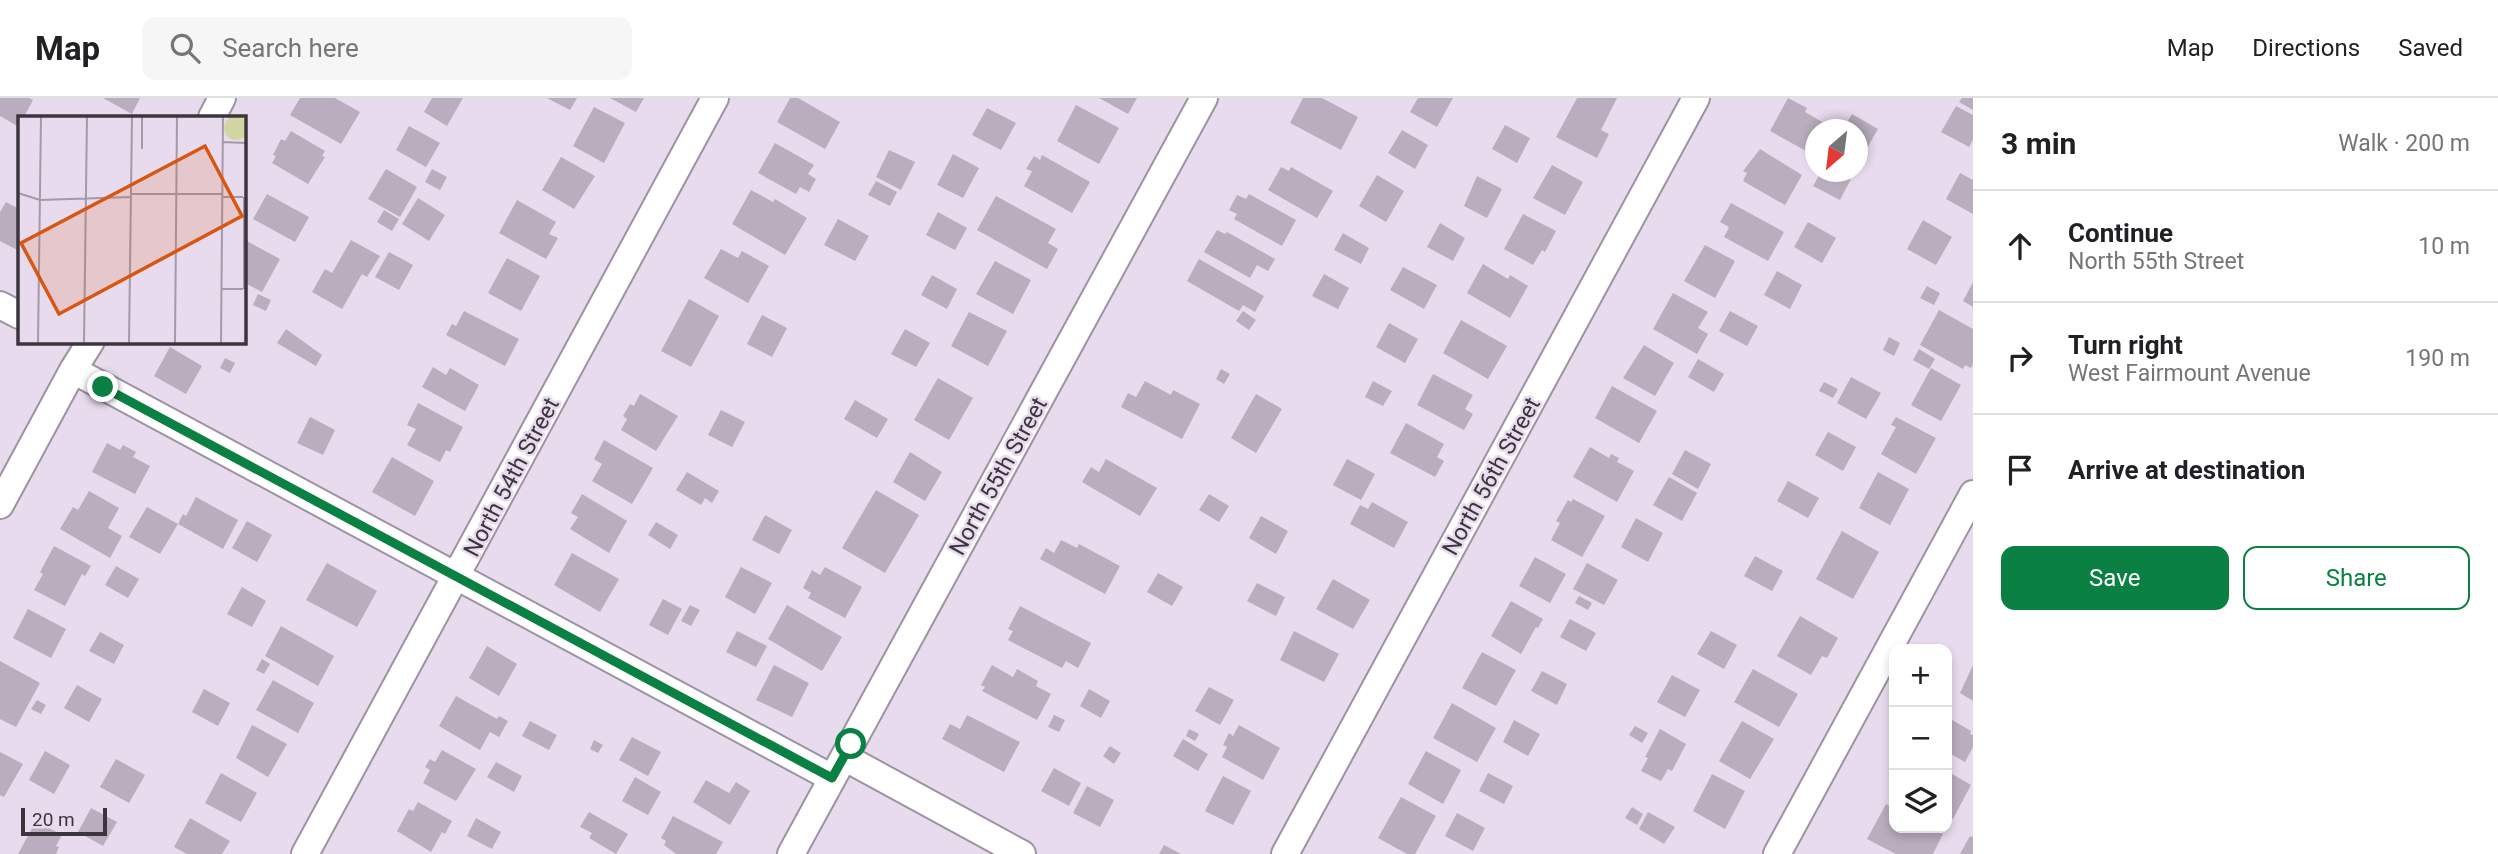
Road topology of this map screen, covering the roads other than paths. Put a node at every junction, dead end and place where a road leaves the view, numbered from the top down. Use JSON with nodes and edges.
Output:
{"nodes":[{"id":1,"x":222,"y":98,"type":"edge"},
{"id":2,"x":715,"y":98,"type":"edge"},
{"id":3,"x":1204,"y":98,"type":"edge"},
{"id":4,"x":1696,"y":98,"type":"edge"},
{"id":5,"x":213,"y":116,"type":"edge"},
{"id":6,"x":0,"y":305,"type":"edge"},
{"id":7,"x":18,"y":314,"type":"edge"},
{"id":8,"x":79,"y":351,"type":"edge"},
{"id":9,"x":1973,"y":494,"type":"edge"},
{"id":10,"x":0,"y":505,"type":"edge"},
{"id":11,"x":457,"y":576,"type":"junction"},
{"id":12,"x":838,"y":767,"type":"junction"},
{"id":13,"x":305,"y":854,"type":"edge"},
{"id":14,"x":791,"y":854,"type":"edge"},
{"id":15,"x":1022,"y":854,"type":"edge"},
{"id":16,"x":1285,"y":854,"type":"edge"},
{"id":17,"x":1777,"y":854,"type":"edge"}],
"edges":[{"from":1,"to":5,"type":"street"},
{"from":2,"to":11,"type":"street","name":"North 54th Street"},
{"from":3,"to":12,"type":"street","name":"North 55th Street"},
{"from":4,"to":16,"type":"street","name":"North 56th Street"},
{"from":6,"to":7,"type":"street"},
{"from":8,"to":10,"type":"street"},
{"from":8,"to":11,"type":"street"},
{"from":9,"to":17,"type":"street"},
{"from":11,"to":12,"type":"street"},
{"from":11,"to":13,"type":"street","name":"North 54th Street"},
{"from":12,"to":14,"type":"street","name":"North 55th Street"},
{"from":12,"to":15,"type":"street"}]}
